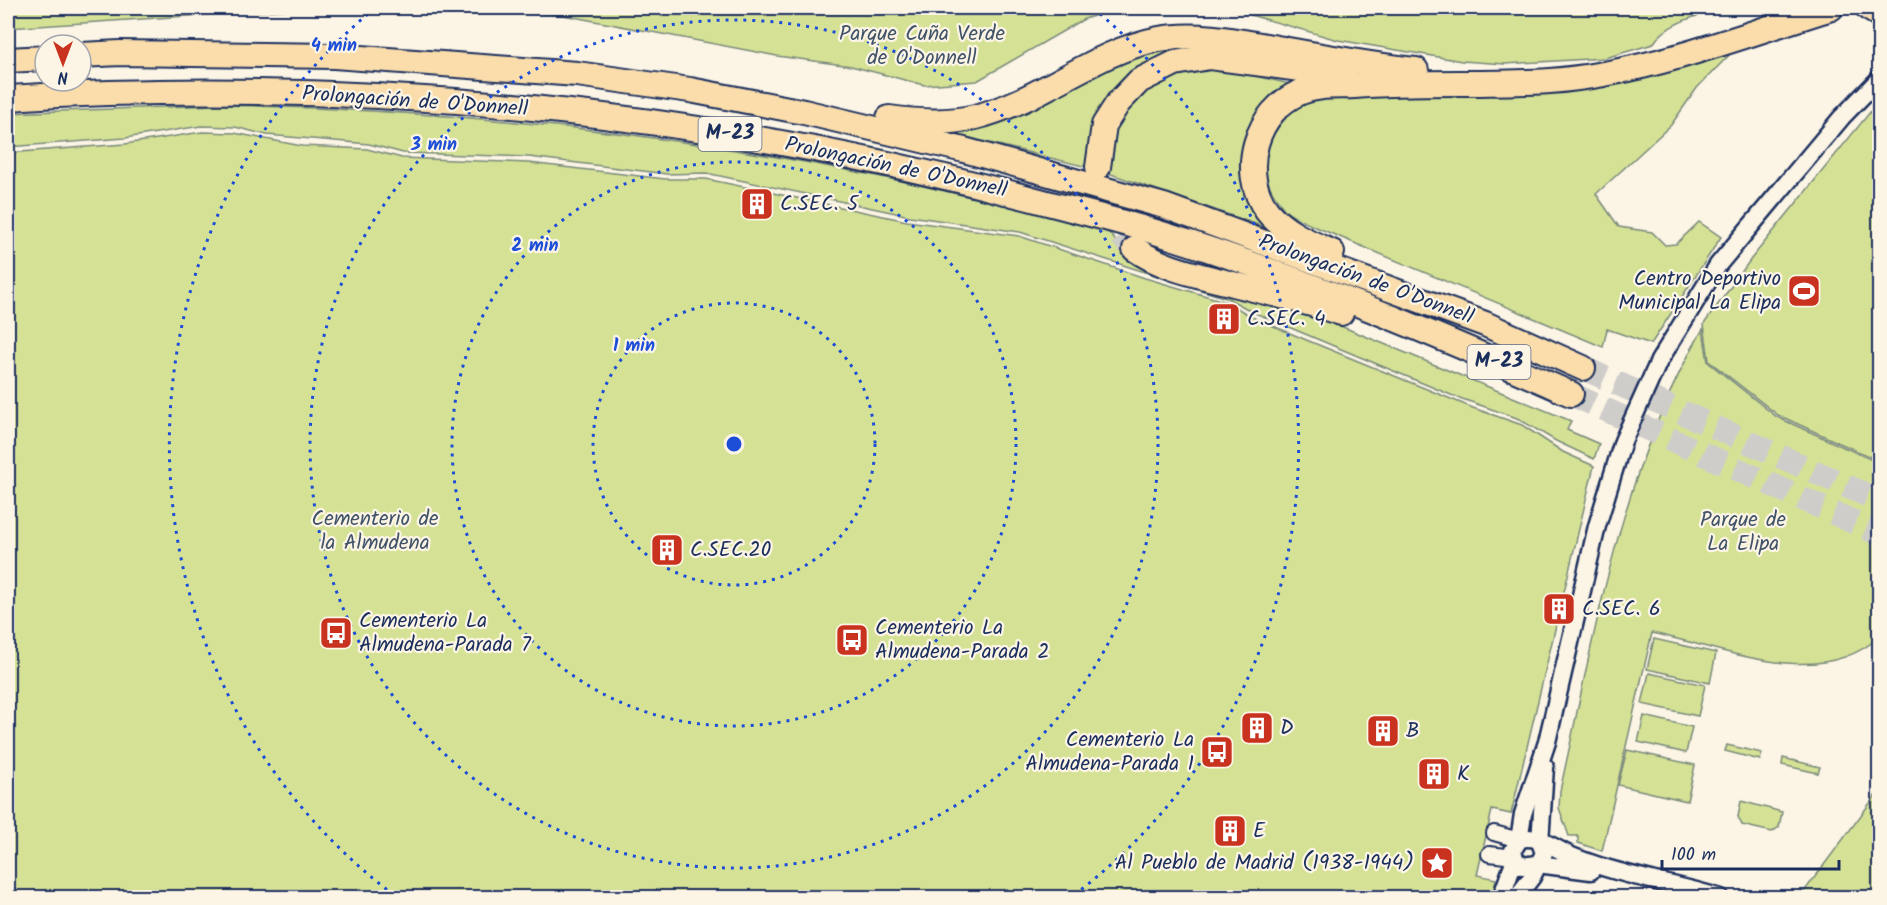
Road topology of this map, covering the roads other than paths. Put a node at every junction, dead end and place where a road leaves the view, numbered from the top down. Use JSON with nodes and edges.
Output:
{"nodes":[{"id":1,"x":1814,"y":8,"type":"edge"},
{"id":2,"x":1831,"y":8,"type":"edge"},
{"id":3,"x":1868,"y":8,"type":"edge"},
{"id":4,"x":1880,"y":15,"type":"edge"},
{"id":5,"x":1724,"y":41,"type":"junction"},
{"id":6,"x":93,"y":54,"type":"edge"},
{"id":7,"x":33,"y":59,"type":"edge"},
{"id":8,"x":8,"y":60,"type":"edge"},
{"id":9,"x":1880,"y":67,"type":"edge"},
{"id":10,"x":1880,"y":78,"type":"edge"},
{"id":11,"x":1401,"y":82,"type":"junction"},
{"id":12,"x":1502,"y":83,"type":"junction"},
{"id":13,"x":8,"y":98,"type":"edge"},
{"id":14,"x":804,"y":112,"type":"junction"},
{"id":15,"x":1842,"y":117,"type":"junction"},
{"id":16,"x":1098,"y":167,"type":"tunnel mouth"},
{"id":17,"x":1135,"y":249,"type":"tunnel mouth"},
{"id":18,"x":1485,"y":324,"type":"junction"},
{"id":19,"x":1426,"y":332,"type":"junction"},
{"id":20,"x":1583,"y":368,"type":"tunnel mouth"},
{"id":21,"x":1571,"y":394,"type":"tunnel mouth"},
{"id":22,"x":1547,"y":742,"type":"junction"},
{"id":23,"x":1494,"y":833,"type":"dead end"},
{"id":24,"x":1519,"y":840,"type":"junction"},
{"id":25,"x":1540,"y":842,"type":"junction"},
{"id":26,"x":1489,"y":854,"type":"dead end"},
{"id":27,"x":1514,"y":858,"type":"junction"},
{"id":28,"x":1536,"y":865,"type":"junction"},
{"id":29,"x":1617,"y":873,"type":"junction"},
{"id":30,"x":1501,"y":897,"type":"edge"},
{"id":31,"x":1516,"y":897,"type":"edge"},
{"id":32,"x":1721,"y":897,"type":"edge"}],
"edges":[{"from":1,"to":5,"type":"highway"},
{"from":2,"to":5,"type":"highway"},
{"from":3,"to":4,"type":"highway"},
{"from":5,"to":12,"type":"highway"},
{"from":6,"to":14,"type":"highway","name":"Prolongación de O'Donnell","number":"M-23"},
{"from":7,"to":8,"type":"highway"},
{"from":9,"to":15,"type":"street"},
{"from":10,"to":15,"type":"street"},
{"from":11,"to":12,"type":"highway"},
{"from":11,"to":16,"type":"highway"},
{"from":11,"to":18,"type":"highway"},
{"from":12,"to":14,"type":"highway"},
{"from":13,"to":19,"type":"highway","name":"Prolongación de O'Donnell","number":"M-23"},
{"from":14,"to":18,"type":"highway","name":"Prolongación de O'Donnell","number":"M-23"},
{"from":15,"to":22,"type":"street"},
{"from":17,"to":19,"type":"highway"},
{"from":18,"to":20,"type":"highway","name":"Prolongación de O'Donnell","number":"M-23"},
{"from":19,"to":21,"type":"highway","name":"Prolongación de O'Donnell","number":"M-23"},
{"from":22,"to":24,"type":"street"},
{"from":22,"to":25,"type":"street"},
{"from":23,"to":24,"type":"street"},
{"from":24,"to":25,"type":"street"},
{"from":24,"to":27,"type":"street"},
{"from":25,"to":28,"type":"street"},
{"from":25,"to":29,"type":"street"},
{"from":26,"to":27,"type":"street"},
{"from":27,"to":28,"type":"street"},
{"from":27,"to":30,"type":"street"},
{"from":28,"to":29,"type":"street"},
{"from":28,"to":31,"type":"street"},
{"from":29,"to":32,"type":"street"}]}
